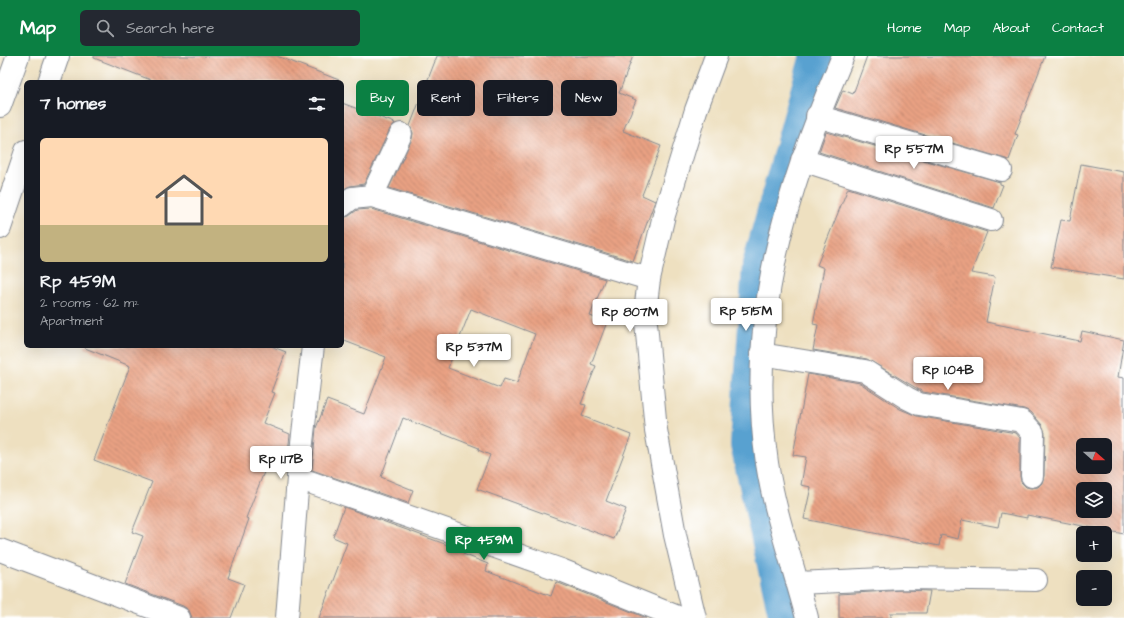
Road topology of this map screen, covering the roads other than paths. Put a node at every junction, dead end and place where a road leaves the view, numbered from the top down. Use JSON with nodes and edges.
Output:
{"nodes":[{"id":1,"x":18,"y":56,"type":"edge"},
{"id":2,"x":58,"y":56,"type":"edge"},
{"id":3,"x":716,"y":56,"type":"edge"},
{"id":4,"x":844,"y":56,"type":"edge"},
{"id":5,"x":51,"y":80,"type":"edge"},
{"id":6,"x":0,"y":106,"type":"edge"},
{"id":7,"x":817,"y":116,"type":"junction"},
{"id":8,"x":401,"y":134,"type":"dead end"},
{"id":9,"x":24,"y":157,"type":"edge"},
{"id":10,"x":802,"y":160,"type":"junction"},
{"id":11,"x":1001,"y":170,"type":"dead end"},
{"id":12,"x":372,"y":196,"type":"junction"},
{"id":13,"x":344,"y":204,"type":"edge"},
{"id":14,"x":991,"y":220,"type":"dead end"},
{"id":15,"x":0,"y":228,"type":"edge"},
{"id":16,"x":648,"y":279,"type":"junction"},
{"id":17,"x":313,"y":348,"type":"edge"},
{"id":18,"x":761,"y":354,"type":"junction"},
{"id":19,"x":1032,"y":476,"type":"dead end"},
{"id":20,"x":298,"y":478,"type":"junction"},
{"id":21,"x":0,"y":550,"type":"edge"},
{"id":22,"x":1036,"y":580,"type":"dead end"},
{"id":23,"x":798,"y":583,"type":"junction"},
{"id":24,"x":179,"y":618,"type":"edge"},
{"id":25,"x":287,"y":618,"type":"edge"},
{"id":26,"x":680,"y":618,"type":"edge"},
{"id":27,"x":695,"y":618,"type":"edge"},
{"id":28,"x":807,"y":618,"type":"edge"}],
"edges":[{"from":1,"to":6,"type":"street"},
{"from":2,"to":5,"type":"street"},
{"from":3,"to":16,"type":"street"},
{"from":4,"to":7,"type":"street"},
{"from":7,"to":10,"type":"street"},
{"from":7,"to":11,"type":"street"},
{"from":8,"to":12,"type":"street"},
{"from":9,"to":15,"type":"street"},
{"from":10,"to":14,"type":"street"},
{"from":10,"to":18,"type":"street"},
{"from":12,"to":13,"type":"street"},
{"from":12,"to":16,"type":"street"},
{"from":16,"to":27,"type":"street"},
{"from":17,"to":20,"type":"street"},
{"from":18,"to":19,"type":"street"},
{"from":18,"to":23,"type":"street"},
{"from":20,"to":25,"type":"street"},
{"from":20,"to":26,"type":"street"},
{"from":21,"to":24,"type":"street"},
{"from":22,"to":23,"type":"street"},
{"from":23,"to":28,"type":"street"}]}
